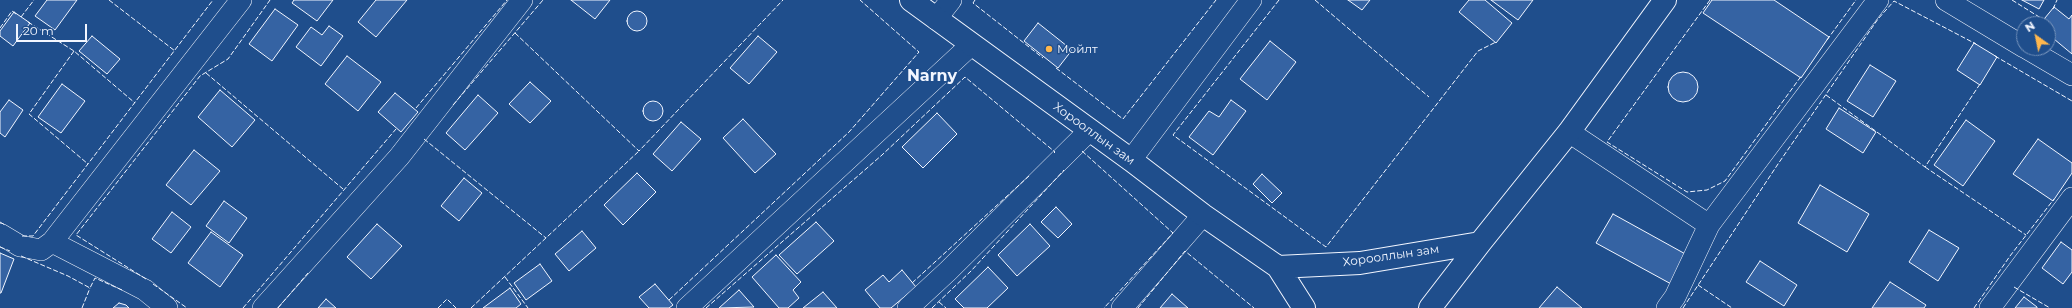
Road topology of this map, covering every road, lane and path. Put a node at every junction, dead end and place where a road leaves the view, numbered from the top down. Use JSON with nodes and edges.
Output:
{"nodes":[{"id":1,"x":241,"y":0,"type":"edge"},
{"id":2,"x":522,"y":0,"type":"edge"},
{"id":3,"x":911,"y":0,"type":"edge"},
{"id":4,"x":951,"y":0,"type":"edge"},
{"id":5,"x":1251,"y":0,"type":"edge"},
{"id":6,"x":1665,"y":0,"type":"edge"},
{"id":7,"x":1878,"y":0,"type":"edge"},
{"id":8,"x":1946,"y":0,"type":"edge"},
{"id":9,"x":936,"y":19,"type":"junction"},
{"id":10,"x":2016,"y":42,"type":"edge"},
{"id":11,"x":971,"y":45,"type":"junction"},
{"id":12,"x":2040,"y":56,"type":"edge"},
{"id":13,"x":2072,"y":75,"type":"edge"},
{"id":14,"x":1090,"y":130,"type":"junction"},
{"id":15,"x":1569,"y":132,"type":"junction"},
{"id":16,"x":1131,"y":160,"type":"junction"},
{"id":17,"x":2072,"y":198,"type":"edge"},
{"id":18,"x":1203,"y":215,"type":"junction"},
{"id":19,"x":1709,"y":225,"type":"junction"},
{"id":20,"x":0,"y":234,"type":"edge"},
{"id":21,"x":52,"y":242,"type":"junction"},
{"id":22,"x":1480,"y":243,"type":"junction"},
{"id":23,"x":1278,"y":267,"type":"junction"},
{"id":24,"x":167,"y":308,"type":"edge"},
{"id":25,"x":263,"y":308,"type":"edge"},
{"id":26,"x":687,"y":308,"type":"edge"},
{"id":27,"x":908,"y":308,"type":"edge"},
{"id":28,"x":1122,"y":308,"type":"edge"},
{"id":29,"x":1304,"y":308,"type":"edge"},
{"id":30,"x":1430,"y":308,"type":"edge"},
{"id":31,"x":1667,"y":308,"type":"edge"},
{"id":32,"x":1990,"y":308,"type":"edge"}],
"edges":[{"from":1,"to":21,"type":"street"},
{"from":2,"to":25,"type":"street"},
{"from":3,"to":9,"type":"street","name":"Хорооллын зам"},
{"from":4,"to":9,"type":"street"},
{"from":5,"to":16,"type":"street"},
{"from":6,"to":15,"type":"street"},
{"from":7,"to":19,"type":"street"},
{"from":8,"to":10,"type":"street"},
{"from":9,"to":11,"type":"street","name":"Хорооллын зам"},
{"from":11,"to":14,"type":"street","name":"Хорооллын зам"},
{"from":11,"to":26,"type":"street"},
{"from":12,"to":13,"type":"street"},
{"from":14,"to":16,"type":"street","name":"Хорооллын зам"},
{"from":14,"to":27,"type":"street"},
{"from":15,"to":19,"type":"street"},
{"from":15,"to":22,"type":"street"},
{"from":16,"to":18,"type":"street","name":"Хорооллын зам"},
{"from":17,"to":32,"type":"street"},
{"from":18,"to":23,"type":"street","name":"Хорооллын зам"},
{"from":18,"to":28,"type":"street"},
{"from":19,"to":31,"type":"street"},
{"from":20,"to":21,"type":"street"},
{"from":21,"to":24,"type":"street"},
{"from":22,"to":23,"type":"street","name":"Хорооллын зам"},
{"from":22,"to":30,"type":"street"},
{"from":23,"to":29,"type":"street","name":"Хорооллын зам"}]}
